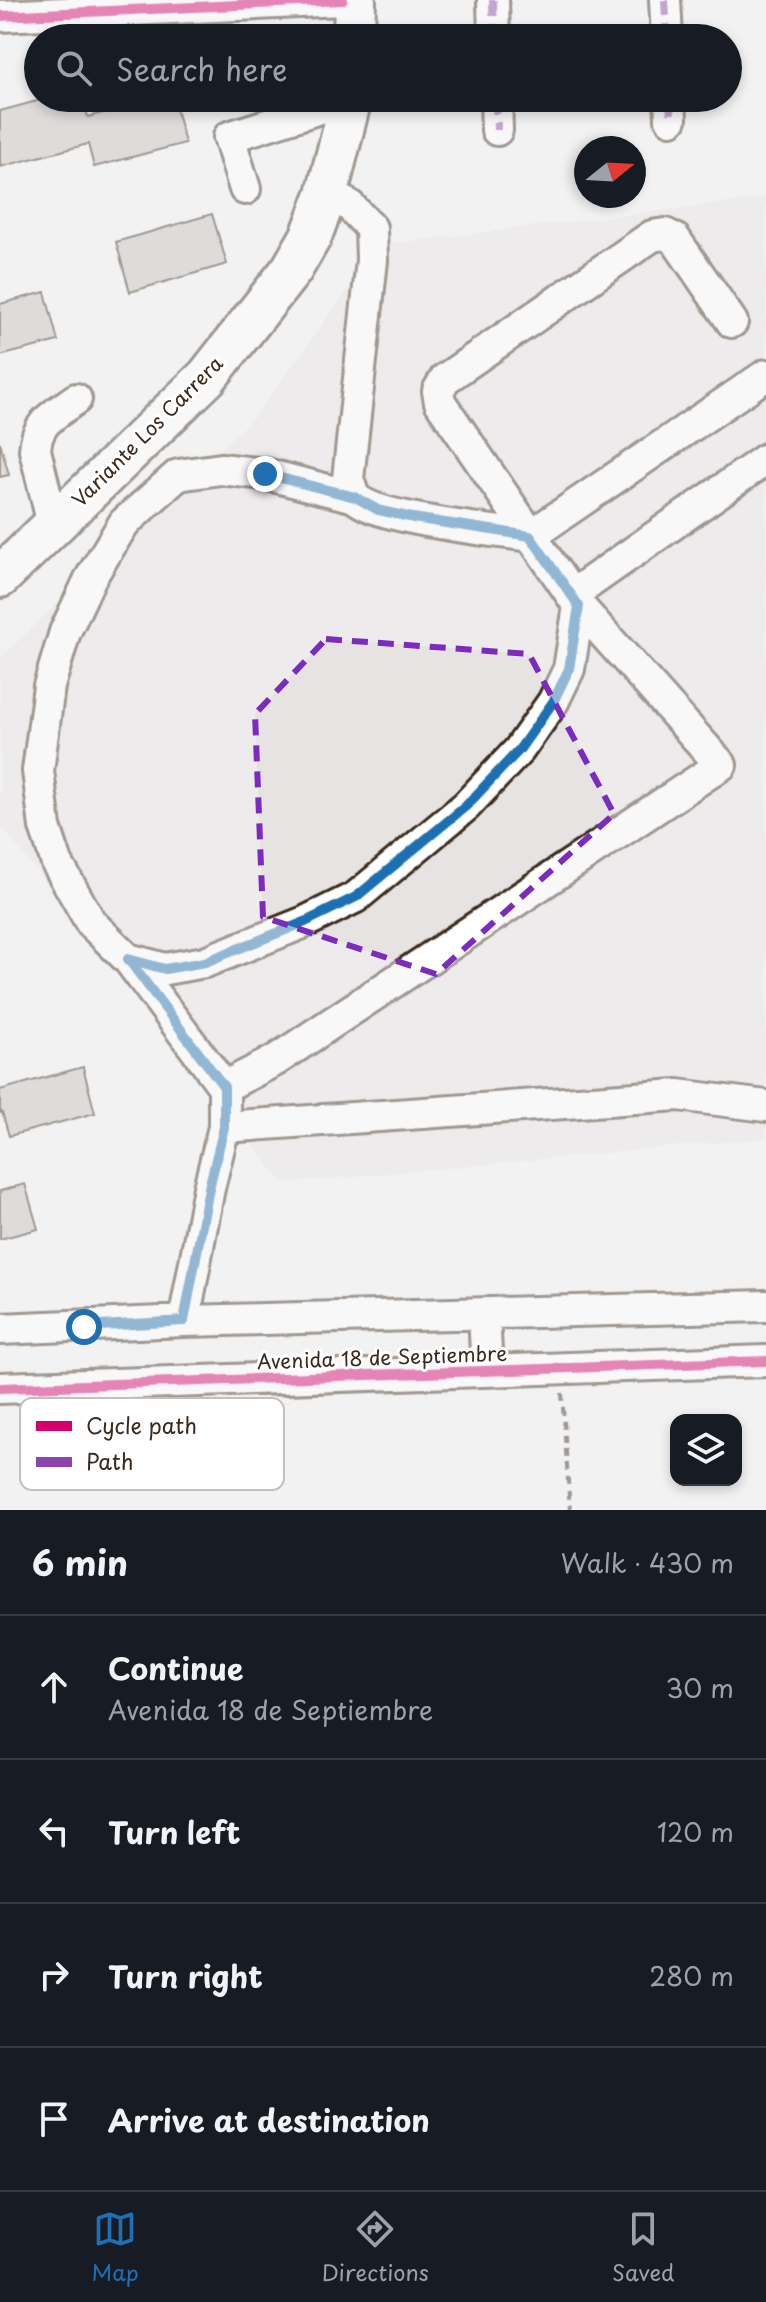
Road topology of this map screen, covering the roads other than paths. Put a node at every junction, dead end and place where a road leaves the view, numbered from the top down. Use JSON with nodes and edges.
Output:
{"nodes":[{"id":1,"x":343,"y":0,"type":"edge"},
{"id":2,"x":355,"y":0,"type":"edge"},
{"id":3,"x":493,"y":0,"type":"edge"},
{"id":4,"x":665,"y":0,"type":"edge"},
{"id":5,"x":142,"y":4,"type":"edge"},
{"id":6,"x":0,"y":16,"type":"edge"},
{"id":7,"x":354,"y":24,"type":"edge"},
{"id":8,"x":494,"y":24,"type":"edge"},
{"id":9,"x":666,"y":24,"type":"edge"},
{"id":10,"x":307,"y":112,"type":"edge"},
{"id":11,"x":348,"y":112,"type":"edge"},
{"id":12,"x":496,"y":112,"type":"edge"},
{"id":13,"x":497,"y":130,"type":"dead end"},
{"id":14,"x":245,"y":189,"type":"dead end"},
{"id":15,"x":327,"y":194,"type":"junction"},
{"id":16,"x":732,"y":322,"type":"dead end"},
{"id":17,"x":766,"y":375,"type":"edge"},
{"id":18,"x":76,"y":399,"type":"dead end"},
{"id":19,"x":766,"y":459,"type":"edge"},
{"id":20,"x":355,"y":497,"type":"junction"},
{"id":21,"x":53,"y":525,"type":"junction"},
{"id":22,"x":530,"y":536,"type":"junction"},
{"id":23,"x":0,"y":577,"type":"edge"},
{"id":24,"x":575,"y":600,"type":"junction"},
{"id":25,"x":128,"y":959,"type":"junction"},
{"id":26,"x":224,"y":1087,"type":"junction"},
{"id":27,"x":766,"y":1106,"type":"edge"},
{"id":28,"x":224,"y":1127,"type":"junction"},
{"id":29,"x":766,"y":1306,"type":"edge"},
{"id":30,"x":484,"y":1315,"type":"junction"},
{"id":31,"x":184,"y":1321,"type":"junction"},
{"id":32,"x":0,"y":1329,"type":"edge"},
{"id":33,"x":766,"y":1361,"type":"edge"},
{"id":34,"x":487,"y":1371,"type":"junction"},
{"id":35,"x":0,"y":1388,"type":"edge"}],
"edges":[{"from":1,"to":5,"type":"street"},
{"from":2,"to":7,"type":"main road"},
{"from":3,"to":8,"type":"street"},
{"from":4,"to":9,"type":"street"},
{"from":5,"to":6,"type":"street"},
{"from":10,"to":14,"type":"street"},
{"from":11,"to":15,"type":"main road","name":"Variante Los Carrera"},
{"from":12,"to":13,"type":"street"},
{"from":15,"to":20,"type":"street"},
{"from":15,"to":21,"type":"main road","name":"Variante Los Carrera"},
{"from":16,"to":22,"type":"street"},
{"from":17,"to":22,"type":"street"},
{"from":18,"to":21,"type":"street"},
{"from":19,"to":24,"type":"street"},
{"from":20,"to":22,"type":"street"},
{"from":20,"to":25,"type":"street"},
{"from":21,"to":23,"type":"main road","name":"Variante Los Carrera"},
{"from":22,"to":24,"type":"street"},
{"from":24,"to":25,"type":"street"},
{"from":24,"to":26,"type":"street"},
{"from":25,"to":26,"type":"street"},
{"from":26,"to":28,"type":"street"},
{"from":27,"to":28,"type":"street"},
{"from":28,"to":31,"type":"street"},
{"from":29,"to":30,"type":"street","name":"Avenida 18 de Septiembre"},
{"from":30,"to":31,"type":"street","name":"Avenida 18 de Septiembre"},
{"from":30,"to":34,"type":"street"},
{"from":31,"to":32,"type":"street","name":"Avenida 18 de Septiembre"},
{"from":33,"to":34,"type":"street","name":"Avenida 18 de Septiembre"},
{"from":34,"to":35,"type":"street","name":"Avenida 18 de Septiembre"}]}
